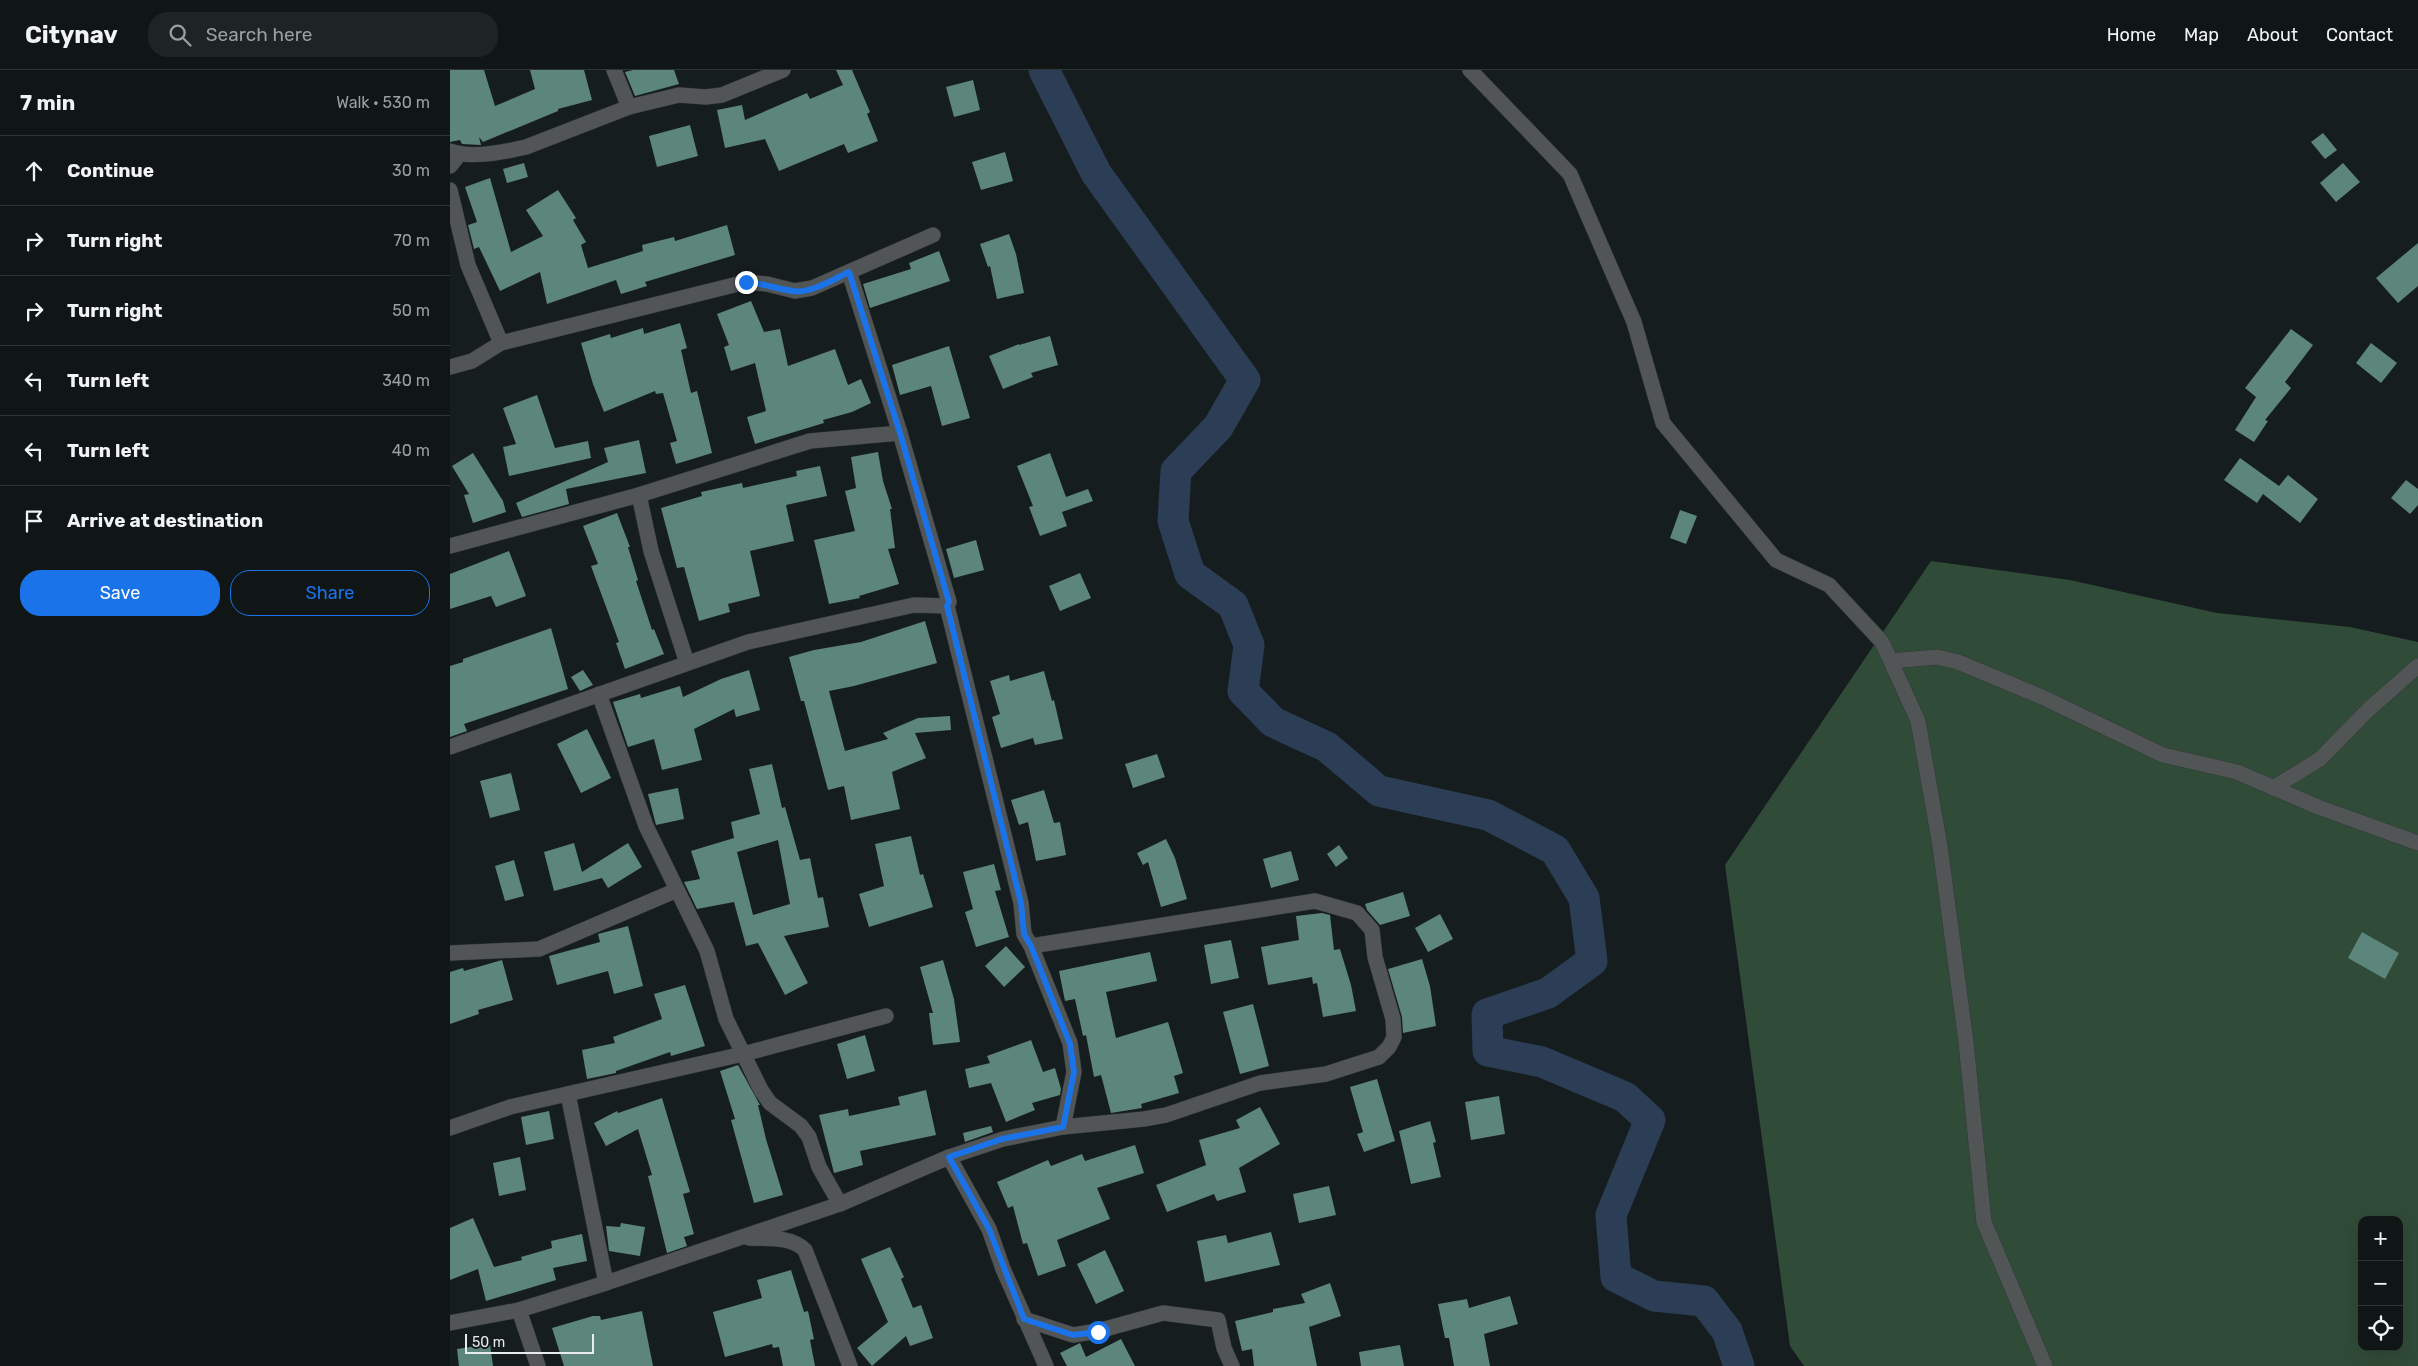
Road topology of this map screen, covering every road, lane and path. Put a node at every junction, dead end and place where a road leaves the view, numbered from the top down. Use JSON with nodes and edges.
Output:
{"nodes":[{"id":1,"x":614,"y":70,"type":"edge"},
{"id":2,"x":783,"y":70,"type":"edge"},
{"id":3,"x":1470,"y":70,"type":"edge"},
{"id":4,"x":629,"y":107,"type":"junction"},
{"id":5,"x":453,"y":157,"type":"edge"},
{"id":6,"x":450,"y":190,"type":"edge"},
{"id":7,"x":933,"y":235,"type":"dead end"},
{"id":8,"x":849,"y":272,"type":"junction"},
{"id":9,"x":501,"y":343,"type":"junction"},
{"id":10,"x":450,"y":366,"type":"edge"},
{"id":11,"x":900,"y":433,"type":"junction"},
{"id":12,"x":639,"y":495,"type":"junction"},
{"id":13,"x":450,"y":546,"type":"edge"},
{"id":14,"x":947,"y":606,"type":"junction"},
{"id":15,"x":1891,"y":661,"type":"junction"},
{"id":16,"x":687,"y":663,"type":"junction"},
{"id":17,"x":2418,"y":666,"type":"edge"},
{"id":18,"x":599,"y":694,"type":"junction"},
{"id":19,"x":450,"y":748,"type":"edge"},
{"id":20,"x":2273,"y":788,"type":"junction"},
{"id":21,"x":2418,"y":843,"type":"edge"},
{"id":22,"x":677,"y":890,"type":"junction"},
{"id":23,"x":1031,"y":946,"type":"junction"},
{"id":24,"x":450,"y":953,"type":"edge"},
{"id":25,"x":886,"y":1016,"type":"dead end"},
{"id":26,"x":743,"y":1054,"type":"junction"},
{"id":27,"x":568,"y":1094,"type":"junction"},
{"id":28,"x":1063,"y":1127,"type":"junction"},
{"id":29,"x":450,"y":1128,"type":"edge"},
{"id":30,"x":949,"y":1157,"type":"junction"},
{"id":31,"x":840,"y":1204,"type":"junction"},
{"id":32,"x":740,"y":1238,"type":"junction"},
{"id":33,"x":606,"y":1283,"type":"junction"},
{"id":34,"x":518,"y":1310,"type":"junction"},
{"id":35,"x":1024,"y":1319,"type":"junction"},
{"id":36,"x":450,"y":1322,"type":"edge"},
{"id":37,"x":538,"y":1366,"type":"edge"},
{"id":38,"x":850,"y":1366,"type":"edge"},
{"id":39,"x":1046,"y":1366,"type":"edge"},
{"id":40,"x":1232,"y":1366,"type":"edge"},
{"id":41,"x":2045,"y":1366,"type":"edge"}],
"edges":[{"from":1,"to":4,"type":"street"},
{"from":2,"to":4,"type":"street"},
{"from":3,"to":15,"type":"street"},
{"from":4,"to":5,"type":"street"},
{"from":6,"to":9,"type":"street"},
{"from":7,"to":8,"type":"street"},
{"from":8,"to":9,"type":"street"},
{"from":8,"to":11,"type":"street"},
{"from":9,"to":10,"type":"street"},
{"from":11,"to":12,"type":"street"},
{"from":11,"to":14,"type":"street"},
{"from":12,"to":13,"type":"street"},
{"from":12,"to":16,"type":"street"},
{"from":14,"to":16,"type":"street"},
{"from":14,"to":23,"type":"street"},
{"from":15,"to":20,"type":"street"},
{"from":15,"to":41,"type":"street"},
{"from":16,"to":18,"type":"street"},
{"from":17,"to":20,"type":"street"},
{"from":18,"to":19,"type":"street"},
{"from":18,"to":22,"type":"street"},
{"from":20,"to":21,"type":"street"},
{"from":22,"to":24,"type":"street"},
{"from":22,"to":26,"type":"street"},
{"from":23,"to":28,"type":"street"},
{"from":23,"to":28,"type":"street"},
{"from":25,"to":26,"type":"street"},
{"from":26,"to":27,"type":"street"},
{"from":26,"to":31,"type":"street"},
{"from":27,"to":29,"type":"street"},
{"from":27,"to":33,"type":"street"},
{"from":28,"to":30,"type":"street"},
{"from":30,"to":31,"type":"street"},
{"from":30,"to":35,"type":"street"},
{"from":31,"to":32,"type":"street"},
{"from":32,"to":33,"type":"street"},
{"from":32,"to":38,"type":"street"},
{"from":33,"to":34,"type":"street"},
{"from":34,"to":36,"type":"street"},
{"from":34,"to":37,"type":"street"},
{"from":35,"to":39,"type":"street"},
{"from":35,"to":40,"type":"street"}]}
